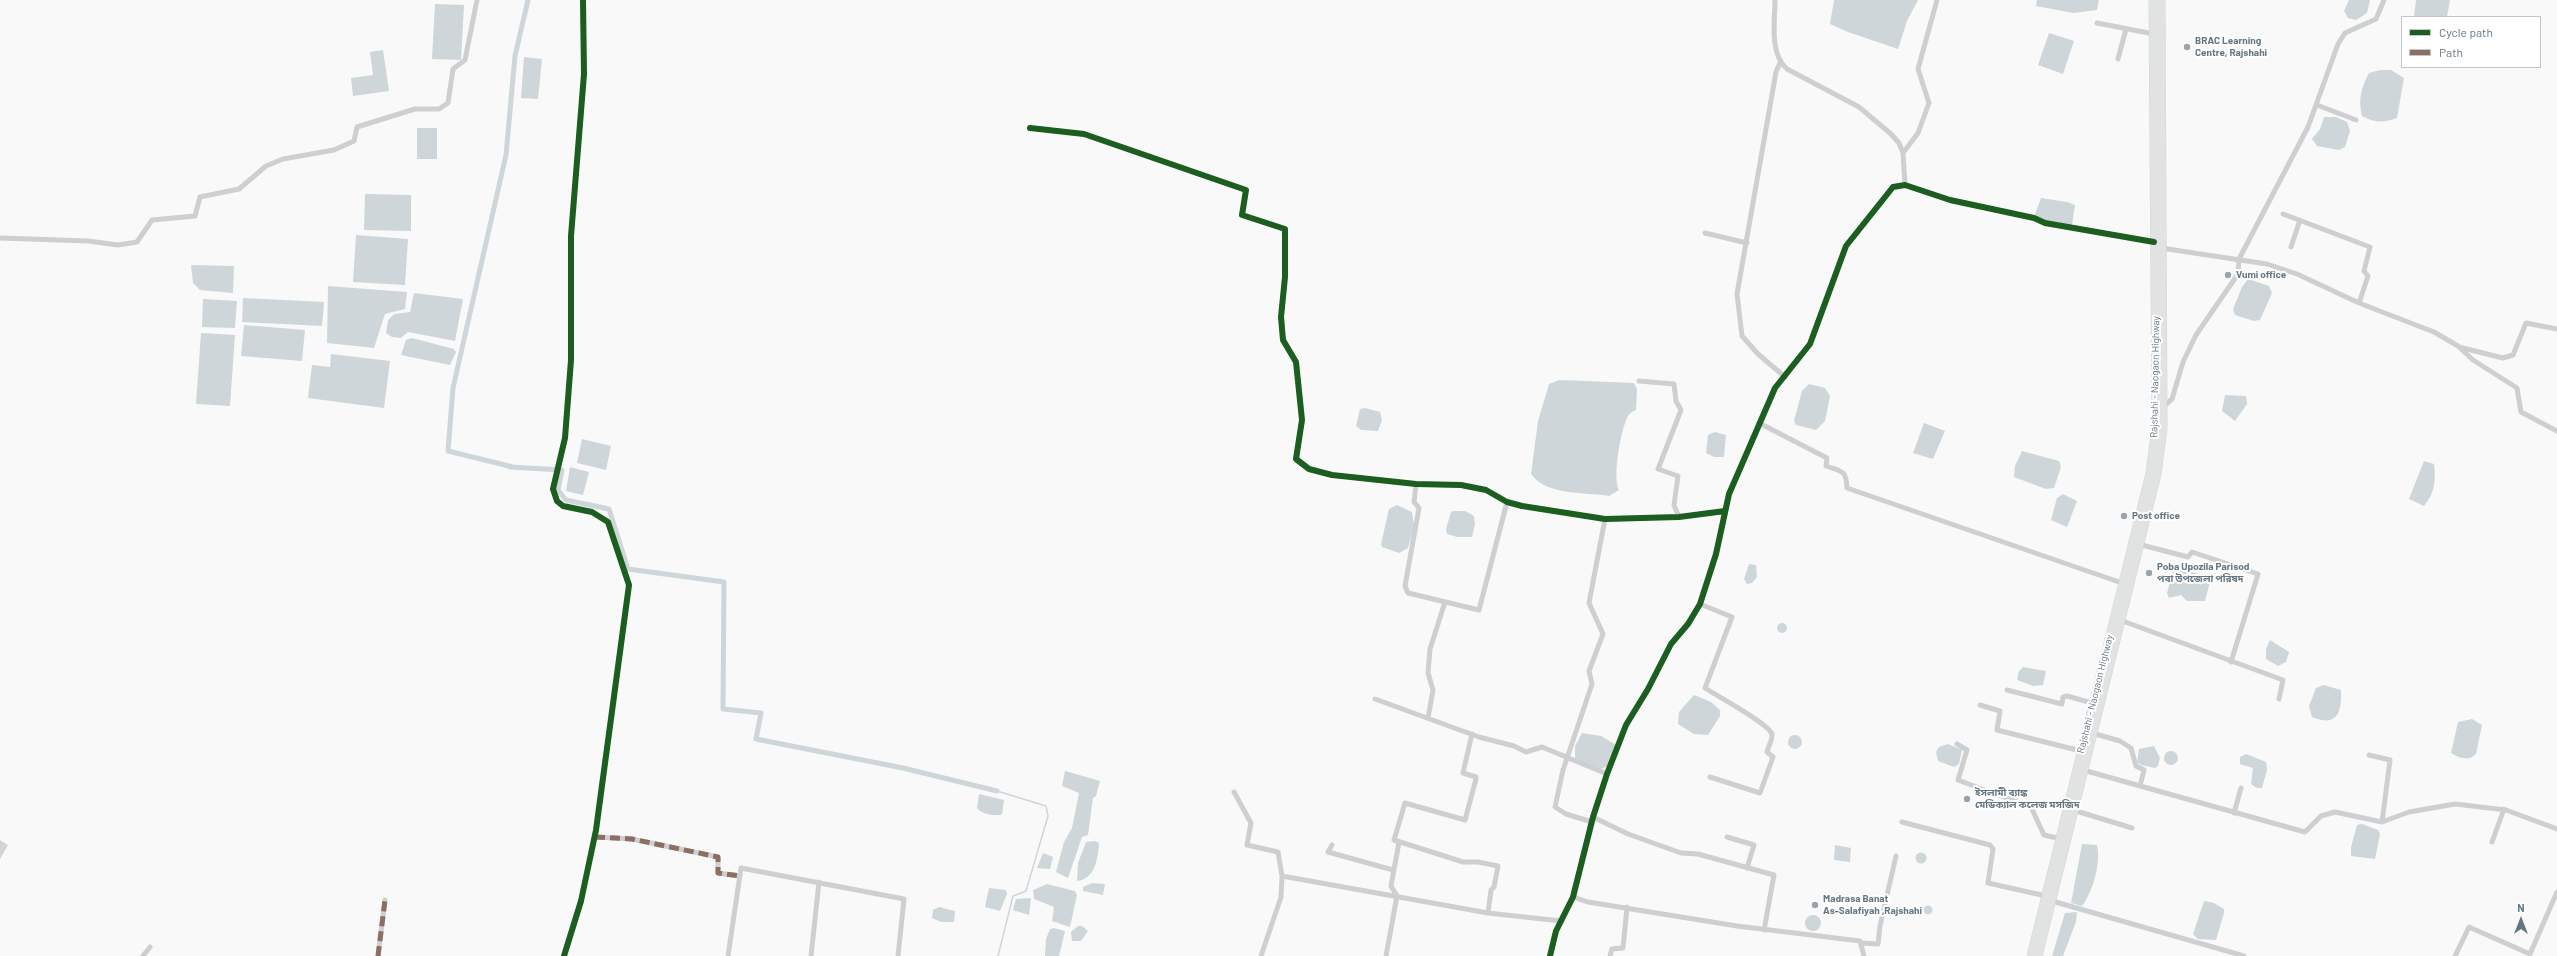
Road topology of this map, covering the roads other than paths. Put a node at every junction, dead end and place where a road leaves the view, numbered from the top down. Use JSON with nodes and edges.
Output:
{"nodes":[{"id":1,"x":478,"y":0,"type":"edge"},
{"id":2,"x":583,"y":0,"type":"edge"},
{"id":3,"x":1775,"y":0,"type":"edge"},
{"id":4,"x":1937,"y":0,"type":"edge"},
{"id":5,"x":2154,"y":0,"type":"edge"},
{"id":6,"x":2161,"y":0,"type":"edge"},
{"id":7,"x":2384,"y":0,"type":"edge"},
{"id":8,"x":2097,"y":23,"type":"dead end"},
{"id":9,"x":2126,"y":29,"type":"junction"},
{"id":10,"x":2154,"y":34,"type":"junction"},
{"id":11,"x":2118,"y":59,"type":"dead end"},
{"id":12,"x":1780,"y":63,"type":"junction"},
{"id":13,"x":2317,"y":105,"type":"junction"},
{"id":14,"x":2356,"y":120,"type":"dead end"},
{"id":15,"x":1030,"y":128,"type":"dead end"},
{"id":16,"x":1903,"y":153,"type":"junction"},
{"id":17,"x":1905,"y":185,"type":"junction"},
{"id":18,"x":2158,"y":199,"type":"junction"},
{"id":19,"x":2283,"y":214,"type":"dead end"},
{"id":20,"x":2300,"y":220,"type":"junction"},
{"id":21,"x":1705,"y":233,"type":"dead end"},
{"id":22,"x":0,"y":238,"type":"edge"},
{"id":23,"x":2154,"y":242,"type":"junction"},
{"id":24,"x":1747,"y":243,"type":"junction"},
{"id":25,"x":2291,"y":246,"type":"dead end"},
{"id":26,"x":2161,"y":248,"type":"junction"},
{"id":27,"x":2239,"y":259,"type":"junction"},
{"id":28,"x":2159,"y":297,"type":"junction"},
{"id":29,"x":2359,"y":303,"type":"junction"},
{"id":30,"x":2557,"y":329,"type":"edge"},
{"id":31,"x":2458,"y":346,"type":"junction"},
{"id":32,"x":1785,"y":377,"type":"junction"},
{"id":33,"x":1639,"y":381,"type":"dead end"},
{"id":34,"x":2164,"y":406,"type":"junction"},
{"id":35,"x":1760,"y":423,"type":"junction"},
{"id":36,"x":2557,"y":431,"type":"edge"},
{"id":37,"x":1416,"y":484,"type":"junction"},
{"id":38,"x":1507,"y":502,"type":"junction"},
{"id":39,"x":1724,"y":511,"type":"junction"},
{"id":40,"x":1679,"y":517,"type":"junction"},
{"id":41,"x":1605,"y":520,"type":"junction"},
{"id":42,"x":2136,"y":544,"type":"junction"},
{"id":43,"x":2122,"y":583,"type":"junction"},
{"id":44,"x":1445,"y":602,"type":"junction"},
{"id":45,"x":1700,"y":604,"type":"junction"},
{"id":46,"x":2120,"y":620,"type":"junction"},
{"id":47,"x":2231,"y":662,"type":"junction"},
{"id":48,"x":2007,"y":690,"type":"dead end"},
{"id":49,"x":1375,"y":699,"type":"dead end"},
{"id":50,"x":2280,"y":699,"type":"dead end"},
{"id":51,"x":2092,"y":702,"type":"junction"},
{"id":52,"x":1980,"y":705,"type":"dead end"},
{"id":53,"x":1428,"y":718,"type":"junction"},
{"id":54,"x":2092,"y":733,"type":"junction"},
{"id":55,"x":1472,"y":734,"type":"junction"},
{"id":56,"x":1957,"y":744,"type":"dead end"},
{"id":57,"x":2081,"y":751,"type":"junction"},
{"id":58,"x":2369,"y":755,"type":"dead end"},
{"id":59,"x":1568,"y":760,"type":"junction"},
{"id":60,"x":2083,"y":770,"type":"junction"},
{"id":61,"x":1607,"y":774,"type":"junction"},
{"id":62,"x":1710,"y":776,"type":"dead end"},
{"id":63,"x":2140,"y":786,"type":"junction"},
{"id":64,"x":2241,"y":788,"type":"dead end"},
{"id":65,"x":1234,"y":792,"type":"dead end"},
{"id":66,"x":2504,"y":809,"type":"junction"},
{"id":67,"x":2073,"y":810,"type":"junction"},
{"id":68,"x":2234,"y":813,"type":"junction"},
{"id":69,"x":1593,"y":817,"type":"junction"},
{"id":70,"x":1592,"y":822,"type":"junction"},
{"id":71,"x":1902,"y":822,"type":"dead end"},
{"id":72,"x":2382,"y":822,"type":"junction"},
{"id":73,"x":2132,"y":828,"type":"dead end"},
{"id":74,"x":2557,"y":829,"type":"edge"},
{"id":75,"x":595,"y":837,"type":"junction"},
{"id":76,"x":1727,"y":837,"type":"dead end"},
{"id":77,"x":2063,"y":840,"type":"junction"},
{"id":78,"x":1399,"y":842,"type":"junction"},
{"id":79,"x":2492,"y":842,"type":"dead end"},
{"id":80,"x":1332,"y":845,"type":"dead end"},
{"id":81,"x":1896,"y":856,"type":"dead end"},
{"id":82,"x":1747,"y":868,"type":"junction"},
{"id":83,"x":1393,"y":870,"type":"junction"},
{"id":84,"x":740,"y":876,"type":"junction"},
{"id":85,"x":1282,"y":876,"type":"junction"},
{"id":86,"x":819,"y":882,"type":"junction"},
{"id":87,"x":2557,"y":892,"type":"edge"},
{"id":88,"x":1397,"y":896,"type":"junction"},
{"id":89,"x":1573,"y":897,"type":"junction"},
{"id":90,"x":2049,"y":898,"type":"junction"},
{"id":91,"x":386,"y":900,"type":"dead end"},
{"id":92,"x":1627,"y":907,"type":"junction"},
{"id":93,"x":1488,"y":913,"type":"junction"},
{"id":94,"x":1561,"y":921,"type":"junction"},
{"id":95,"x":1764,"y":930,"type":"junction"},
{"id":96,"x":1862,"y":943,"type":"junction"},
{"id":97,"x":150,"y":947,"type":"dead end"},
{"id":98,"x":2532,"y":955,"type":"edge"},
{"id":99,"x":143,"y":956,"type":"edge"},
{"id":100,"x":378,"y":956,"type":"edge"},
{"id":101,"x":564,"y":956,"type":"edge"},
{"id":102,"x":728,"y":956,"type":"edge"},
{"id":103,"x":811,"y":956,"type":"edge"},
{"id":104,"x":898,"y":956,"type":"edge"},
{"id":105,"x":1261,"y":956,"type":"edge"},
{"id":106,"x":1386,"y":956,"type":"edge"},
{"id":107,"x":1550,"y":956,"type":"edge"},
{"id":108,"x":1610,"y":956,"type":"edge"},
{"id":109,"x":1864,"y":956,"type":"edge"},
{"id":110,"x":2030,"y":956,"type":"edge"},
{"id":111,"x":2038,"y":956,"type":"edge"},
{"id":112,"x":2244,"y":956,"type":"edge"},
{"id":113,"x":2455,"y":956,"type":"edge"}],
"edges":[{"from":1,"to":22,"type":"street"},
{"from":2,"to":75,"type":"street"},
{"from":3,"to":12,"type":"street"},
{"from":4,"to":16,"type":"street"},
{"from":5,"to":10,"type":"main road","name":"Rajshahi - Naogaon Highway"},
{"from":6,"to":18,"type":"main road","name":"Rajshahi - Naogaon Highway"},
{"from":7,"to":13,"type":"street"},
{"from":8,"to":9,"type":"street"},
{"from":9,"to":10,"type":"street"},
{"from":9,"to":11,"type":"street"},
{"from":10,"to":18,"type":"main road","name":"Rajshahi - Naogaon Highway"},
{"from":12,"to":16,"type":"street"},
{"from":12,"to":24,"type":"street"},
{"from":13,"to":14,"type":"street"},
{"from":13,"to":27,"type":"street"},
{"from":15,"to":37,"type":"street"},
{"from":16,"to":17,"type":"street"},
{"from":17,"to":23,"type":"street"},
{"from":17,"to":32,"type":"street"},
{"from":18,"to":23,"type":"main road","name":"Rajshahi - Naogaon Highway"},
{"from":18,"to":26,"type":"main road","name":"Rajshahi - Naogaon Highway"},
{"from":19,"to":20,"type":"street"},
{"from":20,"to":25,"type":"street"},
{"from":20,"to":29,"type":"street"},
{"from":21,"to":24,"type":"street"},
{"from":23,"to":28,"type":"main road","name":"Rajshahi - Naogaon Highway"},
{"from":24,"to":32,"type":"street"},
{"from":26,"to":27,"type":"street"},
{"from":26,"to":28,"type":"main road","name":"Rajshahi - Naogaon Highway"},
{"from":27,"to":29,"type":"street"},
{"from":27,"to":34,"type":"street"},
{"from":28,"to":34,"type":"main road","name":"Rajshahi - Naogaon Highway"},
{"from":28,"to":42,"type":"main road","name":"Rajshahi - Naogaon Highway"},
{"from":29,"to":31,"type":"street"},
{"from":30,"to":31,"type":"street"},
{"from":31,"to":36,"type":"street"},
{"from":32,"to":35,"type":"street"},
{"from":33,"to":40,"type":"street"},
{"from":34,"to":42,"type":"main road","name":"Rajshahi - Naogaon Highway"},
{"from":35,"to":39,"type":"street"},
{"from":35,"to":43,"type":"street"},
{"from":37,"to":38,"type":"street"},
{"from":37,"to":44,"type":"street"},
{"from":38,"to":41,"type":"street"},
{"from":38,"to":44,"type":"street"},
{"from":39,"to":40,"type":"street"},
{"from":39,"to":45,"type":"street"},
{"from":40,"to":41,"type":"street"},
{"from":41,"to":59,"type":"street"},
{"from":42,"to":43,"type":"main road","name":"Rajshahi - Naogaon Highway"},
{"from":42,"to":46,"type":"main road","name":"Rajshahi - Naogaon Highway"},
{"from":42,"to":47,"type":"street"},
{"from":43,"to":51,"type":"main road","name":"Rajshahi - Naogaon Highway"},
{"from":44,"to":53,"type":"street"},
{"from":45,"to":61,"type":"street"},
{"from":45,"to":62,"type":"street"},
{"from":46,"to":47,"type":"street"},
{"from":46,"to":54,"type":"main road","name":"Rajshahi - Naogaon Highway"},
{"from":47,"to":50,"type":"street"},
{"from":48,"to":51,"type":"street"},
{"from":49,"to":53,"type":"street"},
{"from":51,"to":57,"type":"main road","name":"Rajshahi - Naogaon Highway"},
{"from":52,"to":57,"type":"street"},
{"from":53,"to":55,"type":"street"},
{"from":54,"to":60,"type":"main road","name":"Rajshahi - Naogaon Highway"},
{"from":54,"to":63,"type":"street"},
{"from":55,"to":59,"type":"street"},
{"from":55,"to":78,"type":"street"},
{"from":56,"to":77,"type":"street"},
{"from":57,"to":77,"type":"main road","name":"Rajshahi - Naogaon Highway"},
{"from":58,"to":72,"type":"street"},
{"from":59,"to":61,"type":"street"},
{"from":59,"to":70,"type":"street"},
{"from":60,"to":63,"type":"street"},
{"from":60,"to":67,"type":"main road","name":"Rajshahi - Naogaon Highway"},
{"from":61,"to":69,"type":"street"},
{"from":63,"to":68,"type":"street"},
{"from":64,"to":68,"type":"street"},
{"from":65,"to":85,"type":"street"},
{"from":66,"to":72,"type":"street"},
{"from":66,"to":74,"type":"street"},
{"from":66,"to":79,"type":"street"},
{"from":67,"to":73,"type":"street"},
{"from":67,"to":77,"type":"main road","name":"Rajshahi - Naogaon Highway"},
{"from":68,"to":72,"type":"street"},
{"from":69,"to":70,"type":"street"},
{"from":69,"to":82,"type":"street"},
{"from":70,"to":89,"type":"street"},
{"from":71,"to":90,"type":"street"},
{"from":75,"to":84,"type":"street"},
{"from":75,"to":101,"type":"street"},
{"from":76,"to":82,"type":"street"},
{"from":77,"to":90,"type":"main road","name":"Rajshahi - Naogaon Highway"},
{"from":78,"to":83,"type":"street"},
{"from":78,"to":93,"type":"street"},
{"from":80,"to":83,"type":"street"},
{"from":81,"to":96,"type":"street"},
{"from":82,"to":95,"type":"street"},
{"from":83,"to":88,"type":"street"},
{"from":84,"to":86,"type":"street"},
{"from":84,"to":102,"type":"street"},
{"from":85,"to":88,"type":"street"},
{"from":85,"to":105,"type":"street"},
{"from":86,"to":103,"type":"street"},
{"from":86,"to":104,"type":"street"},
{"from":87,"to":98,"type":"street"},
{"from":88,"to":93,"type":"street"},
{"from":88,"to":106,"type":"street"},
{"from":89,"to":92,"type":"street"},
{"from":89,"to":94,"type":"street"},
{"from":90,"to":110,"type":"main road","name":"Rajshahi - Naogaon Highway"},
{"from":90,"to":111,"type":"main road","name":"Rajshahi - Naogaon Highway"},
{"from":90,"to":112,"type":"street"},
{"from":91,"to":100,"type":"street"},
{"from":92,"to":95,"type":"street"},
{"from":92,"to":108,"type":"street"},
{"from":93,"to":94,"type":"street"},
{"from":94,"to":107,"type":"street"},
{"from":95,"to":96,"type":"street"},
{"from":96,"to":109,"type":"street"},
{"from":97,"to":99,"type":"street"},
{"from":98,"to":113,"type":"street"}]}
